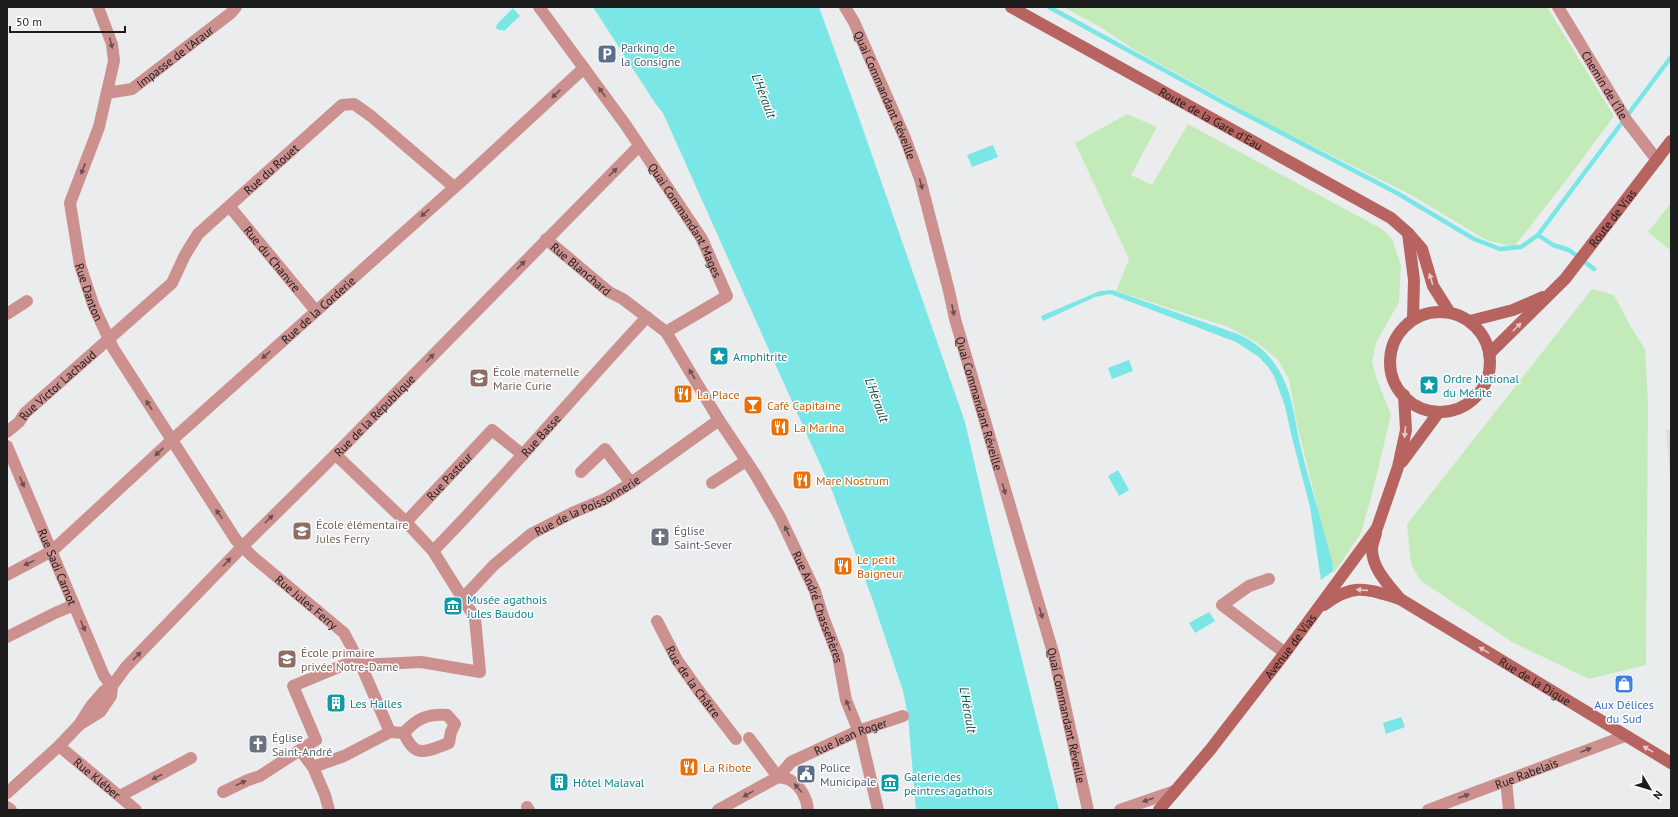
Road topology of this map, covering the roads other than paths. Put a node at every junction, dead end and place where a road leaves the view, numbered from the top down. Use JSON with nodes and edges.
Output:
{"nodes":[{"id":1,"x":98,"y":7,"type":"edge"},
{"id":2,"x":236,"y":7,"type":"edge"},
{"id":3,"x":539,"y":7,"type":"edge"},
{"id":4,"x":845,"y":7,"type":"edge"},
{"id":5,"x":1011,"y":7,"type":"edge"},
{"id":6,"x":1558,"y":7,"type":"edge"},
{"id":7,"x":584,"y":68,"type":"junction"},
{"id":8,"x":107,"y":93,"type":"junction"},
{"id":9,"x":1671,"y":141,"type":"edge"},
{"id":10,"x":639,"y":146,"type":"junction"},
{"id":11,"x":1657,"y":160,"type":"junction"},
{"id":12,"x":454,"y":187,"type":"junction"},
{"id":13,"x":230,"y":207,"type":"junction"},
{"id":14,"x":1408,"y":233,"type":"junction"},
{"id":15,"x":546,"y":239,"type":"junction"},
{"id":16,"x":1552,"y":293,"type":"junction"},
{"id":17,"x":27,"y":301,"type":"dead end"},
{"id":18,"x":315,"y":310,"type":"junction"},
{"id":19,"x":1450,"y":313,"type":"junction"},
{"id":20,"x":7,"y":314,"type":"edge"},
{"id":21,"x":647,"y":317,"type":"junction"},
{"id":22,"x":1413,"y":319,"type":"junction"},
{"id":23,"x":1470,"y":321,"type":"junction"},
{"id":24,"x":666,"y":332,"type":"junction"},
{"id":25,"x":109,"y":339,"type":"junction"},
{"id":26,"x":1490,"y":354,"type":"junction"},
{"id":27,"x":1404,"y":395,"type":"junction"},
{"id":28,"x":1439,"y":412,"type":"junction"},
{"id":29,"x":719,"y":420,"type":"junction"},
{"id":30,"x":7,"y":432,"type":"edge"},
{"id":31,"x":172,"y":440,"type":"junction"},
{"id":32,"x":7,"y":446,"type":"edge"},
{"id":33,"x":336,"y":454,"type":"junction"},
{"id":34,"x":523,"y":455,"type":"junction"},
{"id":35,"x":746,"y":461,"type":"junction"},
{"id":36,"x":1398,"y":467,"type":"junction"},
{"id":37,"x":581,"y":472,"type":"dead end"},
{"id":38,"x":631,"y":483,"type":"junction"},
{"id":39,"x":712,"y":483,"type":"dead end"},
{"id":40,"x":406,"y":522,"type":"junction"},
{"id":41,"x":1377,"y":528,"type":"junction"},
{"id":42,"x":242,"y":546,"type":"junction"},
{"id":43,"x":52,"y":551,"type":"junction"},
{"id":44,"x":433,"y":551,"type":"junction"},
{"id":45,"x":7,"y":575,"type":"edge"},
{"id":46,"x":1269,"y":579,"type":"dead end"},
{"id":47,"x":462,"y":599,"type":"junction"},
{"id":48,"x":1400,"y":599,"type":"junction"},
{"id":49,"x":74,"y":605,"type":"junction"},
{"id":50,"x":1314,"y":613,"type":"junction"},
{"id":51,"x":658,"y":621,"type":"dead end"},
{"id":52,"x":7,"y":637,"type":"edge"},
{"id":53,"x":1285,"y":653,"type":"junction"},
{"id":54,"x":360,"y":662,"type":"junction"},
{"id":55,"x":112,"y":686,"type":"junction"},
{"id":56,"x":903,"y":716,"type":"dead end"},
{"id":57,"x":858,"y":730,"type":"junction"},
{"id":58,"x":390,"y":732,"type":"junction"},
{"id":59,"x":404,"y":733,"type":"dead end"},
{"id":60,"x":1625,"y":736,"type":"junction"},
{"id":61,"x":749,"y":738,"type":"dead end"},
{"id":62,"x":736,"y":739,"type":"dead end"},
{"id":63,"x":59,"y":746,"type":"junction"},
{"id":64,"x":300,"y":750,"type":"junction"},
{"id":65,"x":191,"y":758,"type":"dead end"},
{"id":66,"x":1671,"y":763,"type":"edge"},
{"id":67,"x":313,"y":767,"type":"junction"},
{"id":68,"x":778,"y":777,"type":"junction"},
{"id":69,"x":1506,"y":781,"type":"junction"},
{"id":70,"x":1175,"y":791,"type":"junction"},
{"id":71,"x":223,"y":792,"type":"dead end"},
{"id":72,"x":7,"y":793,"type":"edge"},
{"id":73,"x":120,"y":796,"type":"junction"},
{"id":74,"x":7,"y":807,"type":"edge"},
{"id":75,"x":11,"y":810,"type":"edge"},
{"id":76,"x":136,"y":810,"type":"edge"},
{"id":77,"x":329,"y":810,"type":"edge"},
{"id":78,"x":718,"y":810,"type":"edge"},
{"id":79,"x":808,"y":810,"type":"edge"},
{"id":80,"x":878,"y":810,"type":"edge"},
{"id":81,"x":1088,"y":810,"type":"edge"},
{"id":82,"x":1120,"y":810,"type":"edge"},
{"id":83,"x":1159,"y":810,"type":"edge"},
{"id":84,"x":1428,"y":810,"type":"edge"},
{"id":85,"x":1509,"y":810,"type":"edge"}],
"edges":[{"from":1,"to":8,"type":"street","name":"Rue Danton","one_way":true},
{"from":2,"to":8,"type":"street","name":"Impasse de l'Araur"},
{"from":3,"to":7,"type":"street","name":"Quai Commandant Mages"},
{"from":4,"to":81,"type":"street","name":"Quai Commandant Réveille","one_way":true},
{"from":5,"to":14,"type":"main road","name":"Route de la Gare d'Eau"},
{"from":6,"to":11,"type":"street","name":"Chemin de l'Île"},
{"from":10,"to":7,"type":"street","name":"Quai Commandant Mages","one_way":true},
{"from":7,"to":12,"type":"street","name":"Rue de la Corderie","one_way":true},
{"from":8,"to":25,"type":"street","name":"Rue Danton","one_way":true},
{"from":9,"to":11,"type":"main road","name":"Route de Vias"},
{"from":15,"to":10,"type":"street","name":"Rue de la République","one_way":true},
{"from":10,"to":24,"type":"street","name":"Quai Commandant Mages"},
{"from":11,"to":16,"type":"main road","name":"Route de Vias"},
{"from":12,"to":13,"type":"street","name":"Rue du Rouet"},
{"from":12,"to":18,"type":"street","name":"Rue de la Corderie","one_way":true},
{"from":13,"to":18,"type":"street","name":"Rue du Chanvre"},
{"from":13,"to":25,"type":"street","name":"Rue du Rouet"},
{"from":19,"to":14,"type":"main road","name":"Route de la Gare d'Eau","one_way":true},
{"from":14,"to":22,"type":"main road"},
{"from":15,"to":21,"type":"street","name":"Rue Blanchard"},
{"from":33,"to":15,"type":"street","name":"Rue de la République","one_way":true},
{"from":16,"to":23,"type":"main road","name":"Route de Vias"},
{"from":26,"to":16,"type":"main road","name":"Route de Vias","one_way":true},
{"from":17,"to":20,"type":"street"},
{"from":18,"to":31,"type":"street","name":"Rue de la Corderie","one_way":true},
{"from":19,"to":22,"type":"main road"},
{"from":19,"to":23,"type":"main road"},
{"from":21,"to":24,"type":"street","name":"Rue Blanchard"},
{"from":21,"to":34,"type":"street","name":"Rue Basse"},
{"from":22,"to":27,"type":"main road"},
{"from":23,"to":26,"type":"main road"},
{"from":29,"to":24,"type":"street","name":"Rue André Chassefières","one_way":true},
{"from":25,"to":30,"type":"street","name":"Rue Victor Lachaud"},
{"from":31,"to":25,"type":"street","name":"Rue Danton","one_way":true},
{"from":26,"to":28,"type":"main road"},
{"from":27,"to":28,"type":"main road"},
{"from":27,"to":36,"type":"main road","name":"Avenue de Vias","one_way":true},
{"from":28,"to":36,"type":"main road","name":"Avenue de Vias"},
{"from":29,"to":35,"type":"street","name":"Rue André Chassefières"},
{"from":29,"to":38,"type":"street","name":"Rue de la Poissonnerie"},
{"from":42,"to":31,"type":"street","name":"Rue Danton","one_way":true},
{"from":31,"to":43,"type":"street","name":"Rue de la Corderie","one_way":true},
{"from":32,"to":43,"type":"street","name":"Rue Sadi Carnot","one_way":true},
{"from":33,"to":40,"type":"street"},
{"from":42,"to":33,"type":"street","name":"Rue de la République","one_way":true},
{"from":34,"to":40,"type":"street","name":"Rue Pasteur"},
{"from":34,"to":44,"type":"street","name":"Rue Basse"},
{"from":35,"to":39,"type":"street"},
{"from":57,"to":35,"type":"street","name":"Rue André Chassefières","one_way":true},
{"from":36,"to":41,"type":"main road","name":"Avenue de Vias"},
{"from":37,"to":38,"type":"street"},
{"from":38,"to":47,"type":"street","name":"Rue de la Poissonnerie"},
{"from":40,"to":44,"type":"street"},
{"from":41,"to":48,"type":"main road","name":"Rue de la Digue"},
{"from":41,"to":50,"type":"main road","name":"Avenue de Vias"},
{"from":42,"to":54,"type":"street","name":"Rue Jules Ferry"},
{"from":55,"to":42,"type":"street","name":"Rue de la République","one_way":true},
{"from":43,"to":45,"type":"street","name":"Rue de la Corderie","one_way":true},
{"from":43,"to":49,"type":"street","name":"Rue Sadi Carnot"},
{"from":44,"to":47,"type":"street"},
{"from":46,"to":53,"type":"street"},
{"from":47,"to":54,"type":"street"},
{"from":48,"to":50,"type":"main road","name":"Rue de la Digue","one_way":true},
{"from":60,"to":48,"type":"main road","name":"Rue de la Digue","one_way":true},
{"from":49,"to":52,"type":"street"},
{"from":49,"to":55,"type":"street","name":"Rue Sadi Carnot","one_way":true},
{"from":50,"to":53,"type":"main road","name":"Avenue de Vias"},
{"from":51,"to":62,"type":"street","name":"Rue de la Châtre"},
{"from":53,"to":70,"type":"main road","name":"Avenue de Vias"},
{"from":54,"to":58,"type":"street","name":"Rue Jules Ferry"},
{"from":54,"to":64,"type":"street"},
{"from":55,"to":63,"type":"street","name":"Rue de la République"},
{"from":56,"to":57,"type":"street","name":"Rue Jean Roger"},
{"from":57,"to":68,"type":"street","name":"Rue Jean Roger"},
{"from":57,"to":80,"type":"street","name":"Rue André Chassefières"},
{"from":58,"to":59,"type":"street"},
{"from":58,"to":67,"type":"street"},
{"from":66,"to":60,"type":"main road","name":"Rue de la Digue","one_way":true},
{"from":69,"to":60,"type":"street","name":"Rue Rabelais","one_way":true},
{"from":61,"to":68,"type":"street"},
{"from":63,"to":72,"type":"street","name":"Rue de la République"},
{"from":63,"to":73,"type":"street","name":"Rue Kléber"},
{"from":64,"to":67,"type":"street"},
{"from":71,"to":64,"type":"street","one_way":true},
{"from":65,"to":73,"type":"street","one_way":true},
{"from":67,"to":77,"type":"street"},
{"from":68,"to":78,"type":"street","name":"Rue Jean Roger","one_way":true},
{"from":79,"to":68,"type":"street","one_way":true},
{"from":84,"to":69,"type":"street","name":"Rue Rabelais","one_way":true},
{"from":69,"to":85,"type":"street"},
{"from":70,"to":82,"type":"street","one_way":true},
{"from":70,"to":83,"type":"main road","name":"Avenue de Vias"},
{"from":73,"to":76,"type":"street","name":"Rue Kléber"},
{"from":74,"to":75,"type":"street"}]}
